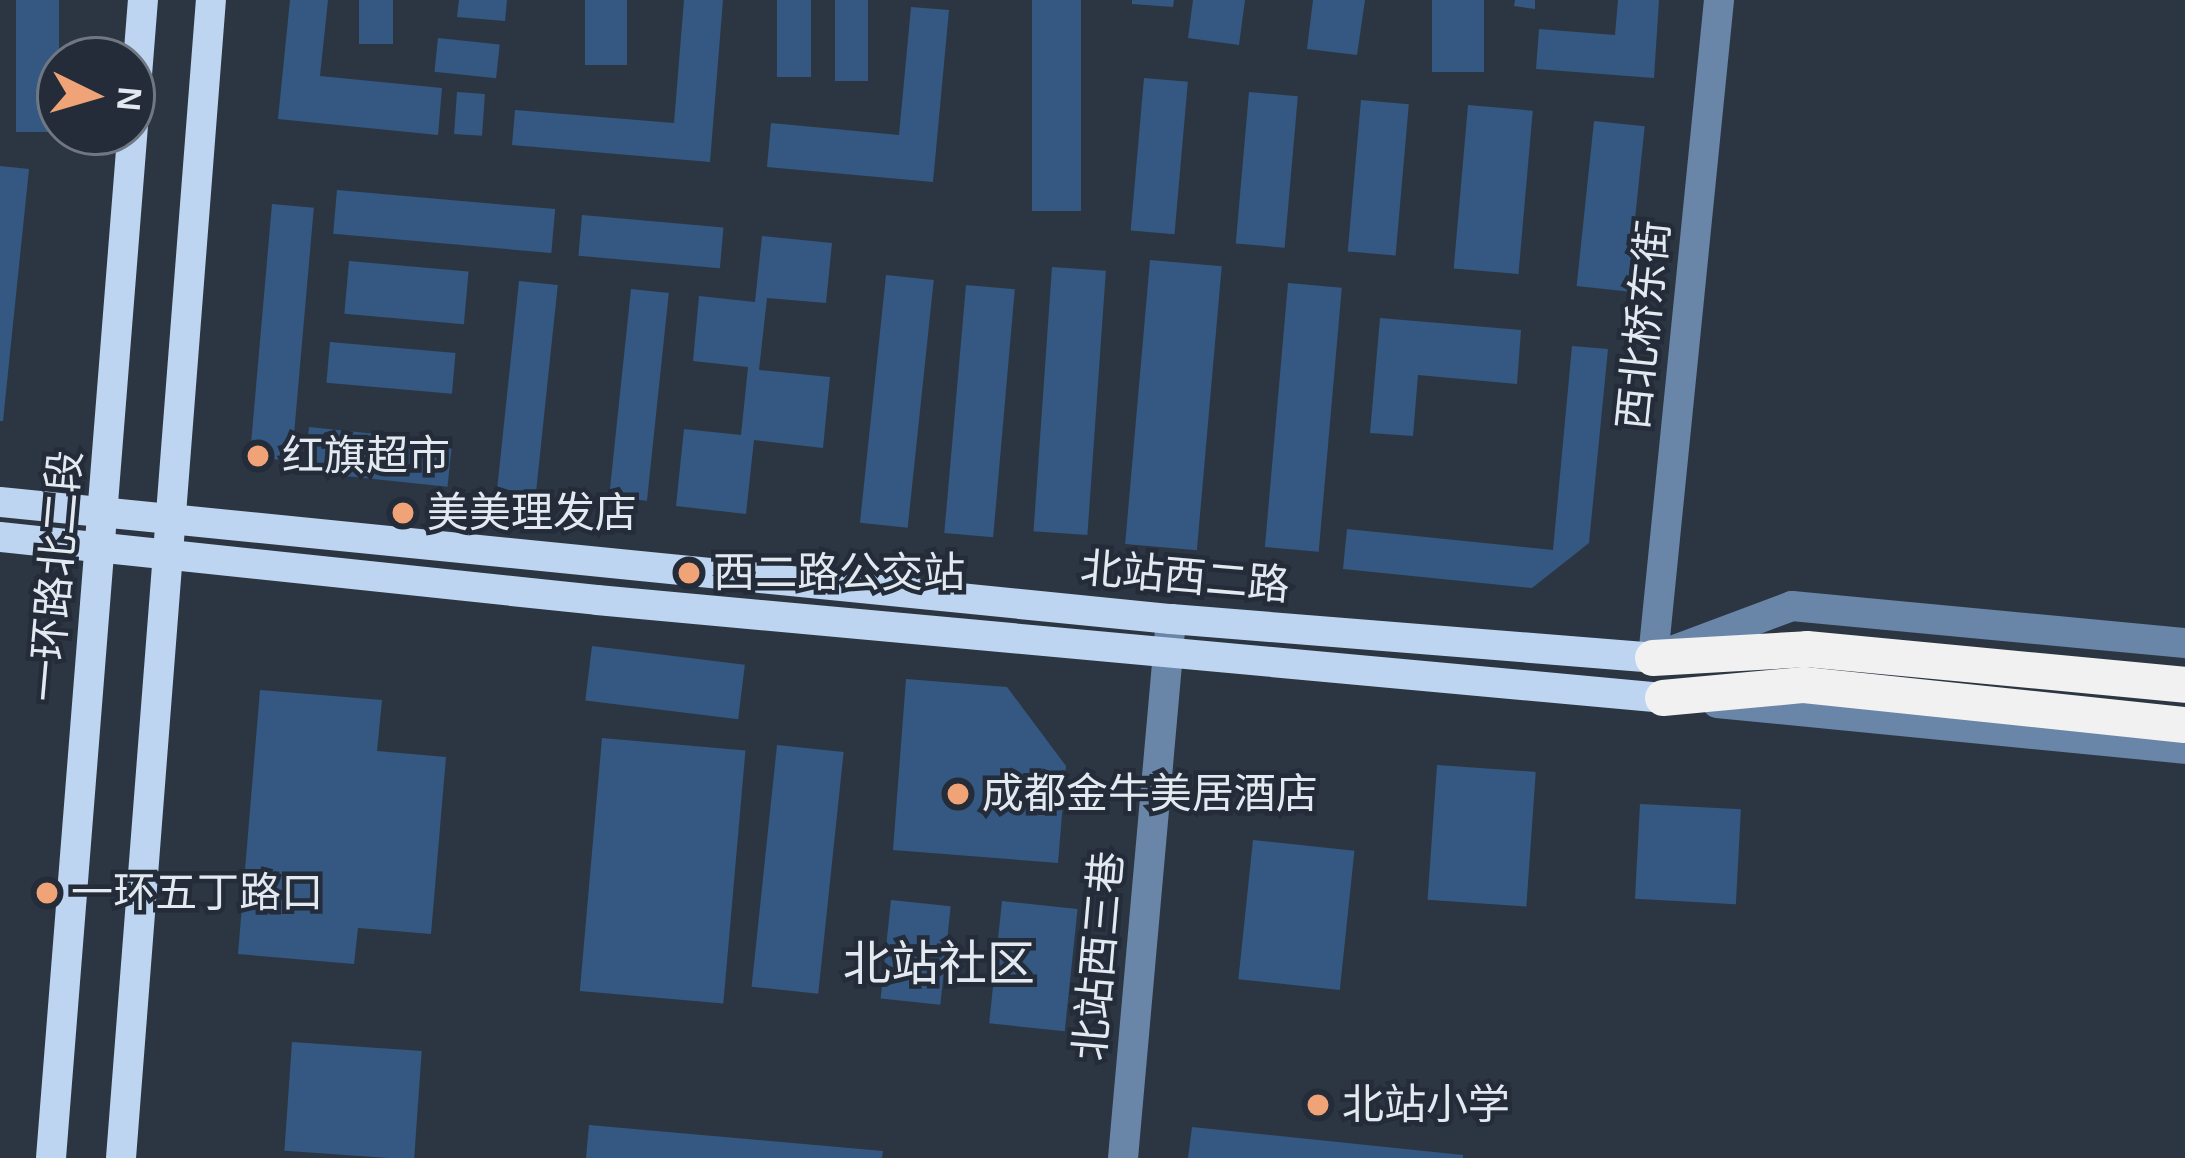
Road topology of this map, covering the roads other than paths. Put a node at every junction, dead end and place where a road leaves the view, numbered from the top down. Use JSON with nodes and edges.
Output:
{"nodes":[{"id":1,"x":143,"y":0,"type":"edge"},
{"id":2,"x":211,"y":0,"type":"edge"},
{"id":3,"x":1719,"y":0,"type":"edge"},
{"id":4,"x":0,"y":502,"type":"edge"},
{"id":5,"x":103,"y":514,"type":"junction"},
{"id":6,"x":170,"y":519,"type":"junction"},
{"id":7,"x":0,"y":537,"type":"edge"},
{"id":8,"x":100,"y":546,"type":"junction"},
{"id":9,"x":167,"y":554,"type":"junction"},
{"id":10,"x":1172,"y":619,"type":"junction"},
{"id":11,"x":2185,"y":643,"type":"edge"},
{"id":12,"x":1168,"y":655,"type":"junction"},
{"id":13,"x":1653,"y":658,"type":"junction"},
{"id":14,"x":2185,"y":685,"type":"edge"},
{"id":15,"x":1664,"y":698,"type":"junction"},
{"id":16,"x":2185,"y":725,"type":"edge"},
{"id":17,"x":2185,"y":749,"type":"edge"},
{"id":18,"x":51,"y":1158,"type":"edge"},
{"id":19,"x":121,"y":1158,"type":"edge"},
{"id":20,"x":1123,"y":1158,"type":"edge"}],
"edges":[{"from":1,"to":5,"type":"main road","name":"一环路北二段"},
{"from":2,"to":6,"type":"main road"},
{"from":3,"to":13,"type":"street","name":"西北桥东街"},
{"from":4,"to":5,"type":"main road","name":"北站西二路"},
{"from":5,"to":6,"type":"main road","name":"北站西二路"},
{"from":5,"to":8,"type":"main road","name":"一环路北二段"},
{"from":6,"to":9,"type":"main road"},
{"from":6,"to":10,"type":"main road","name":"北站西二路"},
{"from":7,"to":8,"type":"main road","name":"北站西二路"},
{"from":8,"to":9,"type":"main road","name":"北站西二路"},
{"from":8,"to":18,"type":"main road","name":"一环路北二段"},
{"from":9,"to":12,"type":"main road","name":"北站西二路"},
{"from":9,"to":19,"type":"main road"},
{"from":10,"to":12,"type":"street","name":"北站西三巷"},
{"from":10,"to":13,"type":"main road","name":"北站西二路"},
{"from":11,"to":13,"type":"street","name":"北站西二路"},
{"from":12,"to":15,"type":"main road","name":"北站西二路"},
{"from":12,"to":20,"type":"street","name":"北站西三巷"},
{"from":13,"to":14,"type":"highway"},
{"from":15,"to":16,"type":"highway"},
{"from":15,"to":17,"type":"street","name":"北站西二路"}]}
